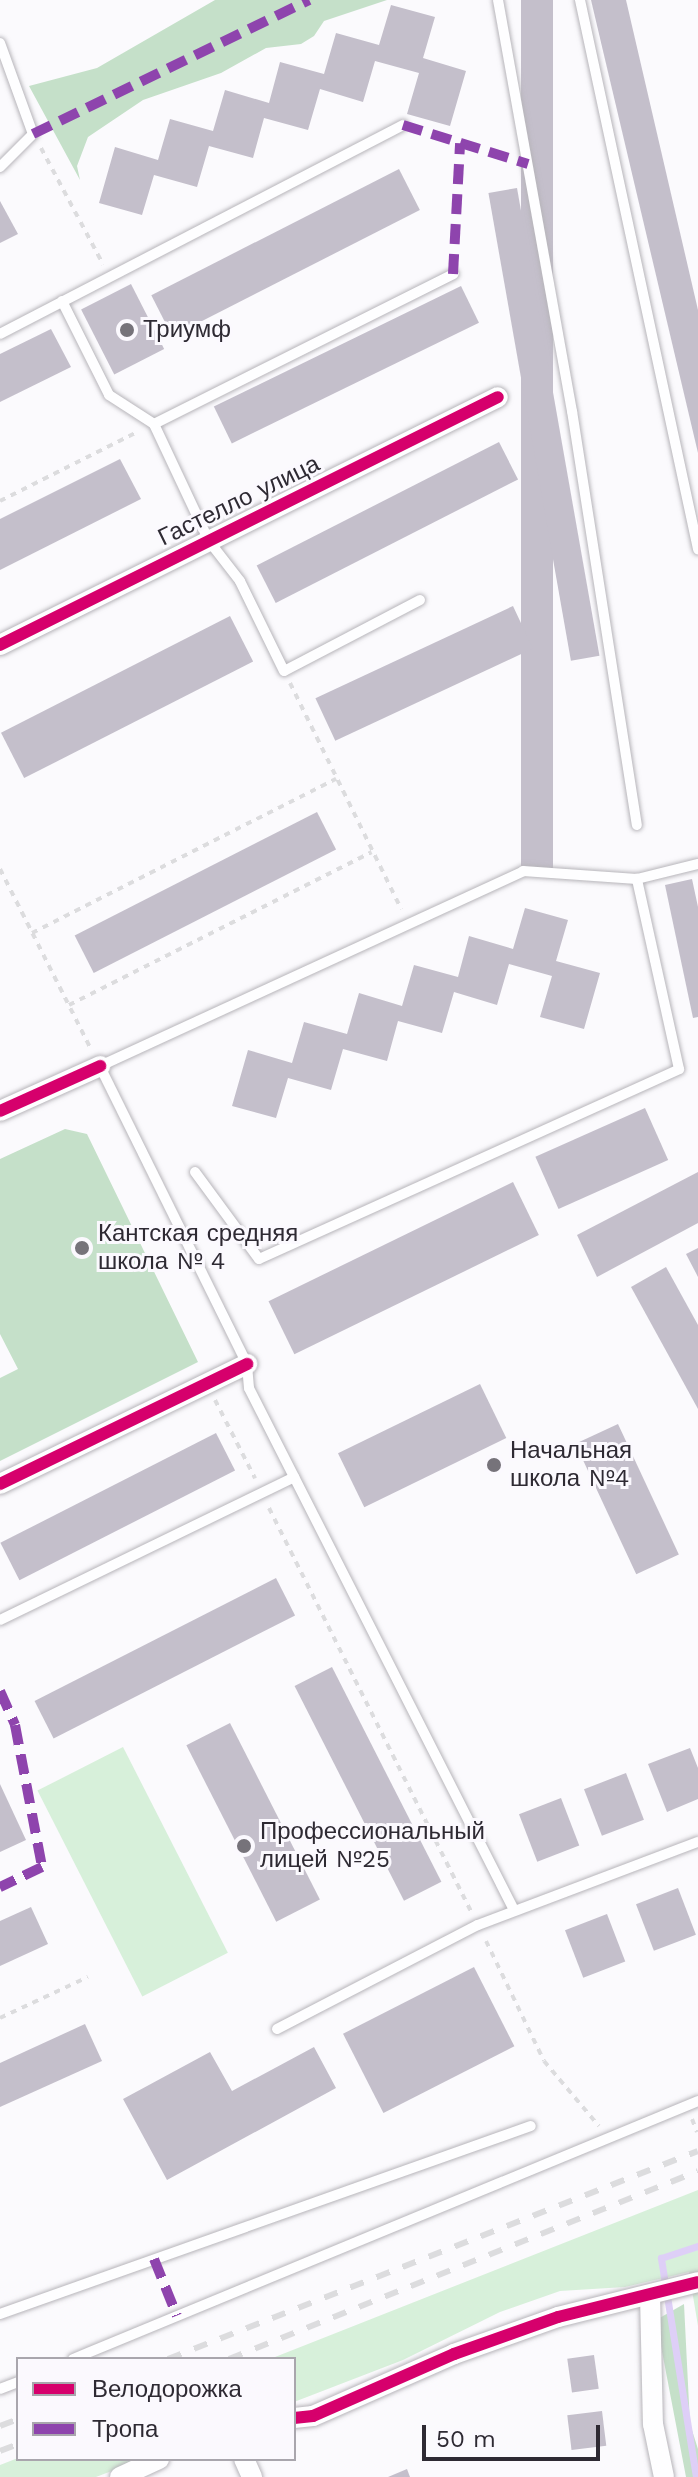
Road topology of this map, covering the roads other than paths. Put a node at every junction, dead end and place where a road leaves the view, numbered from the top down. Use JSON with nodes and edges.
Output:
{"nodes":[{"id":1,"x":498,"y":0,"type":"edge"},
{"id":2,"x":580,"y":0,"type":"edge"},
{"id":3,"x":0,"y":43,"type":"edge"},
{"id":4,"x":403,"y":125,"type":"dead end"},
{"id":5,"x":0,"y":167,"type":"edge"},
{"id":6,"x":453,"y":274,"type":"dead end"},
{"id":7,"x":62,"y":301,"type":"junction"},
{"id":8,"x":0,"y":334,"type":"edge"},
{"id":9,"x":498,"y":397,"type":"dead end"},
{"id":10,"x":154,"y":424,"type":"junction"},
{"id":11,"x":209,"y":541,"type":"junction"},
{"id":12,"x":698,"y":549,"type":"edge"},
{"id":13,"x":420,"y":600,"type":"dead end"},
{"id":14,"x":0,"y":645,"type":"edge"},
{"id":15,"x":637,"y":825,"type":"dead end"},
{"id":16,"x":698,"y":864,"type":"edge"},
{"id":17,"x":637,"y":879,"type":"junction"},
{"id":18,"x":100,"y":1066,"type":"junction"},
{"id":19,"x":0,"y":1111,"type":"edge"},
{"id":20,"x":195,"y":1172,"type":"dead end"},
{"id":21,"x":247,"y":1364,"type":"junction"},
{"id":22,"x":294,"y":1477,"type":"junction"},
{"id":23,"x":0,"y":1484,"type":"edge"},
{"id":24,"x":0,"y":1620,"type":"edge"},
{"id":25,"x":698,"y":1842,"type":"edge"},
{"id":26,"x":514,"y":1910,"type":"junction"},
{"id":27,"x":277,"y":2029,"type":"dead end"},
{"id":28,"x":698,"y":2101,"type":"edge"},
{"id":29,"x":531,"y":2126,"type":"dead end"},
{"id":30,"x":698,"y":2282,"type":"edge"},
{"id":31,"x":650,"y":2295,"type":"junction"},
{"id":32,"x":0,"y":2314,"type":"edge"},
{"id":33,"x":78,"y":2357,"type":"edge"},
{"id":34,"x":296,"y":2418,"type":"edge"},
{"id":35,"x":155,"y":2461,"type":"edge"},
{"id":36,"x":120,"y":2477,"type":"edge"},
{"id":37,"x":664,"y":2477,"type":"edge"}],
"edges":[{"from":1,"to":15,"type":"lane"},
{"from":2,"to":12,"type":"lane"},
{"from":3,"to":5,"type":"lane"},
{"from":4,"to":7,"type":"lane"},
{"from":6,"to":10,"type":"lane"},
{"from":7,"to":8,"type":"lane"},
{"from":7,"to":10,"type":"lane"},
{"from":9,"to":11,"type":"street","name":"Гастелло улица"},
{"from":10,"to":11,"type":"lane"},
{"from":11,"to":13,"type":"lane"},
{"from":11,"to":14,"type":"street","name":"Гастелло улица"},
{"from":16,"to":17,"type":"lane"},
{"from":17,"to":18,"type":"lane"},
{"from":17,"to":20,"type":"lane"},
{"from":18,"to":19,"type":"street"},
{"from":18,"to":21,"type":"lane"},
{"from":21,"to":22,"type":"lane"},
{"from":21,"to":23,"type":"street"},
{"from":22,"to":24,"type":"lane"},
{"from":22,"to":26,"type":"lane"},
{"from":25,"to":26,"type":"lane"},
{"from":26,"to":27,"type":"lane"},
{"from":28,"to":33,"type":"lane"},
{"from":29,"to":32,"type":"lane"},
{"from":30,"to":31,"type":"street"},
{"from":31,"to":34,"type":"street"},
{"from":31,"to":37,"type":"street"},
{"from":35,"to":36,"type":"street"}]}
